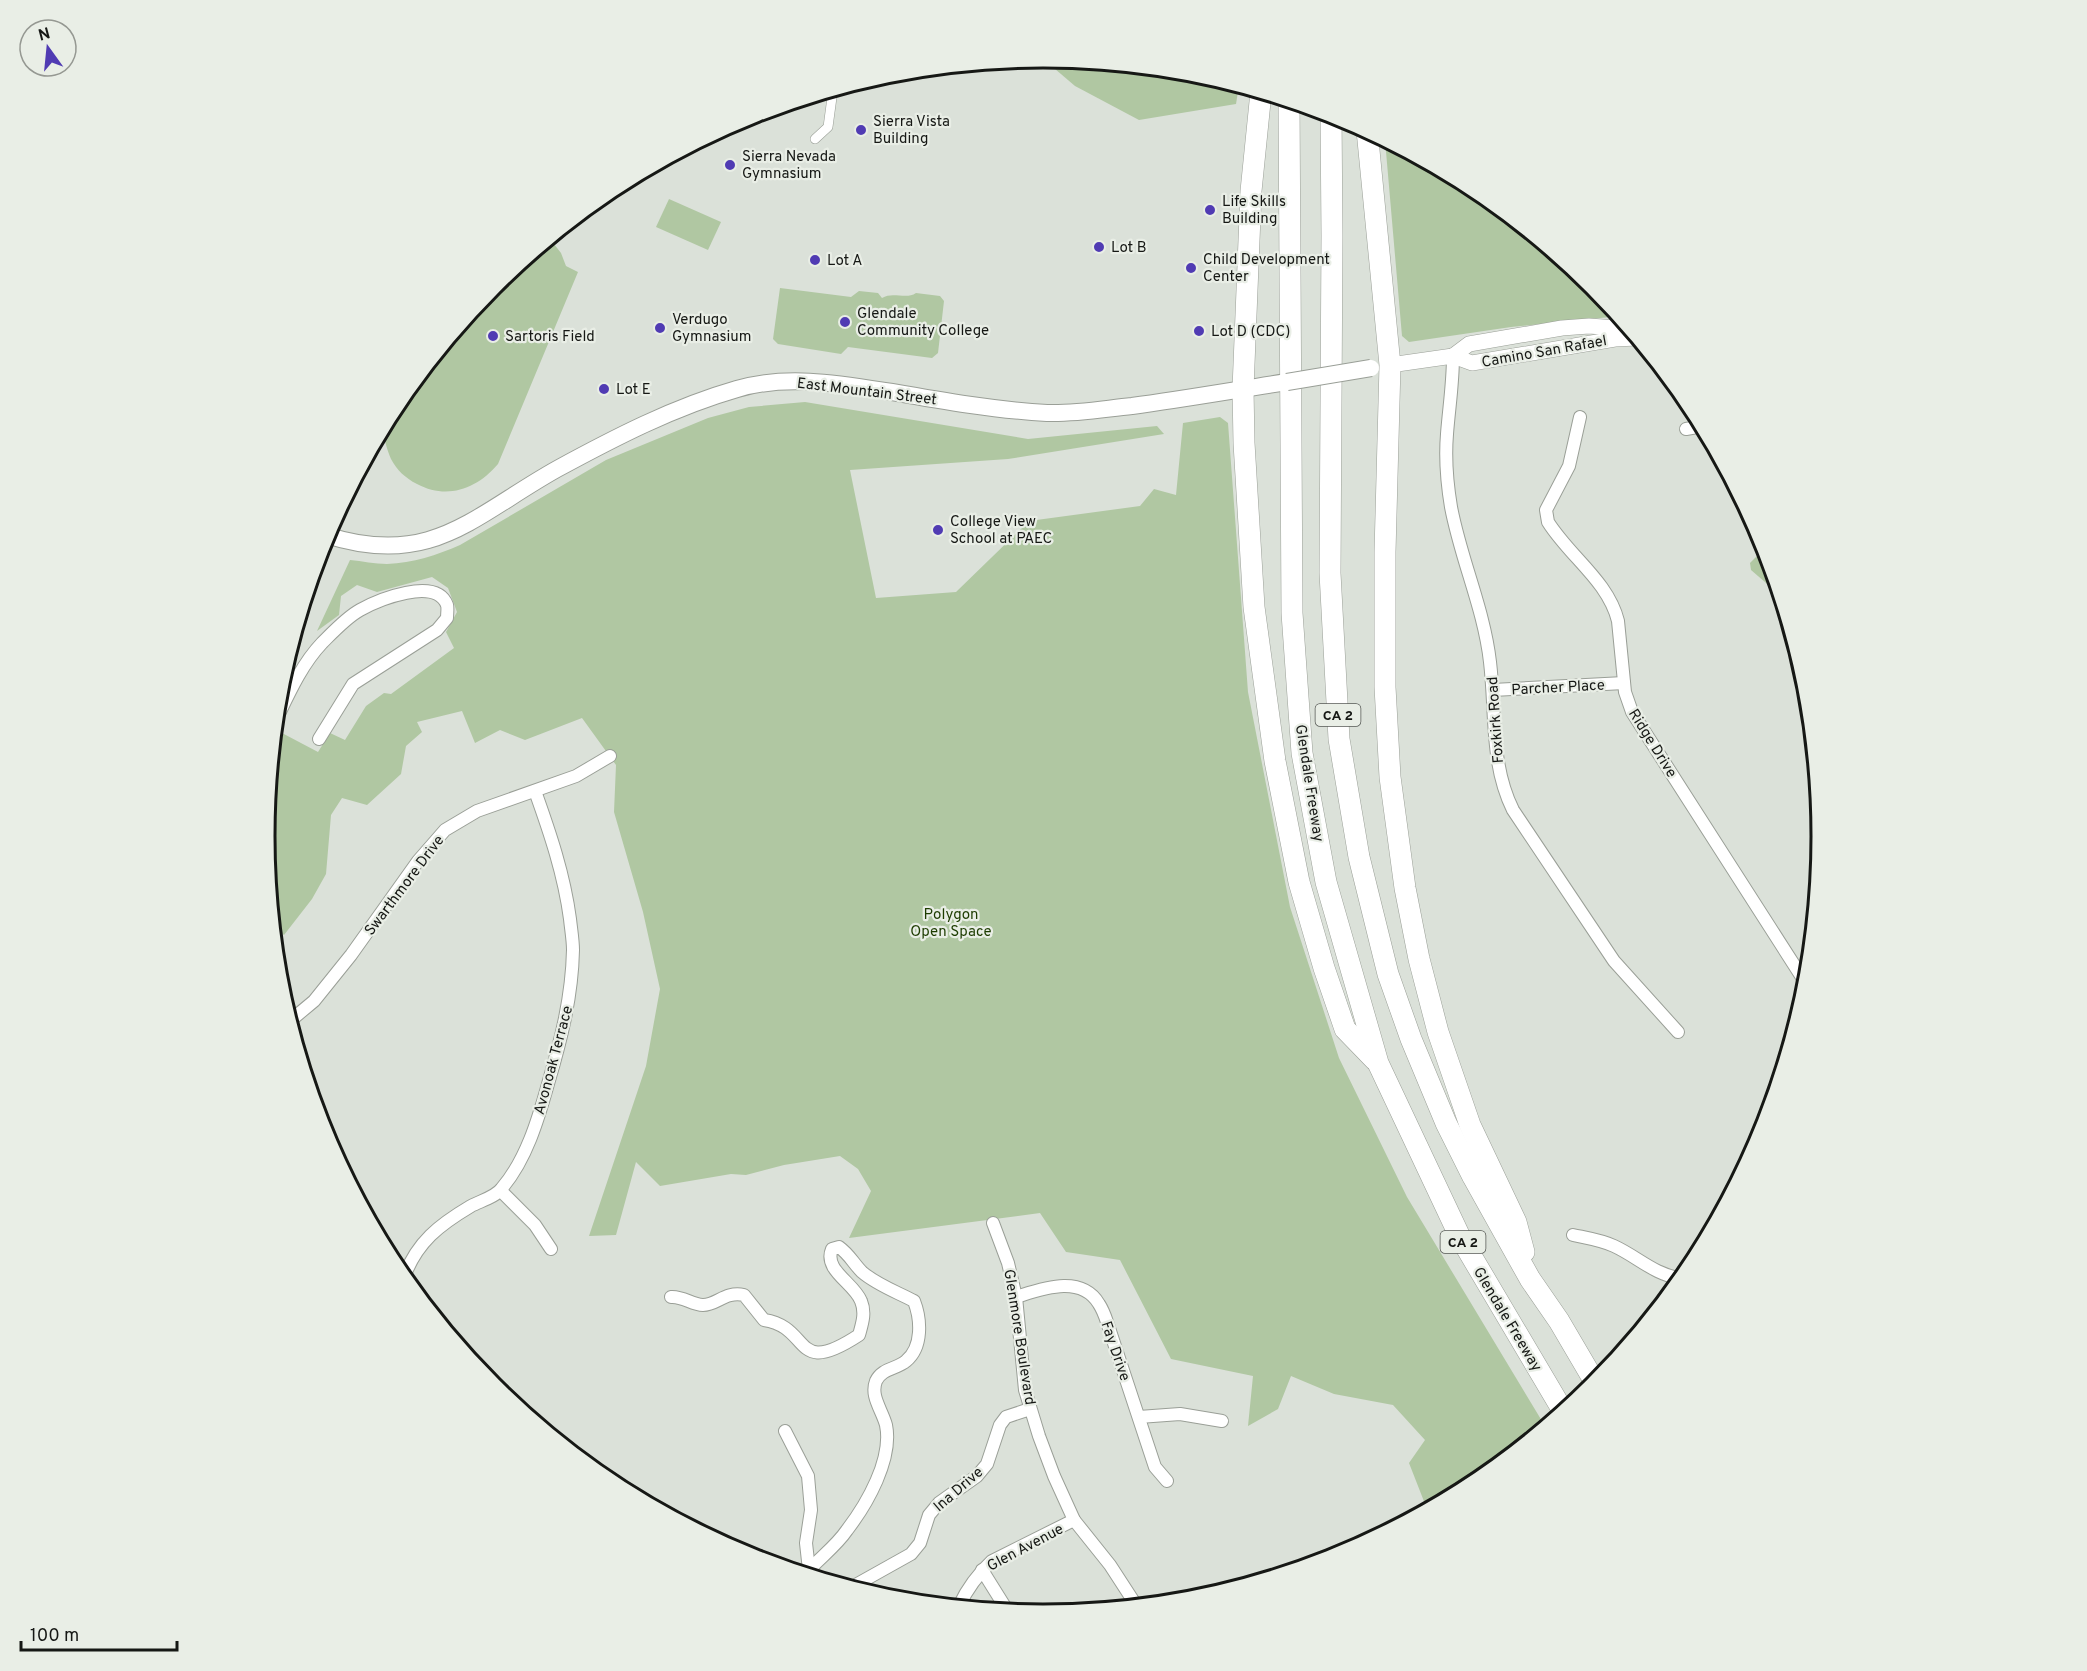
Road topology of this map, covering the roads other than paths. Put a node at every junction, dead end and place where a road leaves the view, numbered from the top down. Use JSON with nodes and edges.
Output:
{"nodes":[{"id":1,"x":832,"y":98,"type":"edge"},
{"id":2,"x":1260,"y":99,"type":"edge"},
{"id":3,"x":1289,"y":108,"type":"edge"},
{"id":4,"x":1331,"y":124,"type":"edge"},
{"id":5,"x":815,"y":139,"type":"dead end"},
{"id":6,"x":1368,"y":140,"type":"edge"},
{"id":7,"x":1620,"y":328,"type":"edge"},
{"id":8,"x":1629,"y":338,"type":"edge"},
{"id":9,"x":1453,"y":356,"type":"junction"},
{"id":10,"x":1381,"y":367,"type":"junction"},
{"id":11,"x":1252,"y":387,"type":"junction"},
{"id":12,"x":1580,"y":417,"type":"dead end"},
{"id":13,"x":1694,"y":428,"type":"edge"},
{"id":14,"x":1686,"y":429,"type":"dead end"},
{"id":15,"x":336,"y":538,"type":"edge"},
{"id":16,"x":1624,"y":683,"type":"junction"},
{"id":17,"x":1493,"y":690,"type":"junction"},
{"id":18,"x":289,"y":694,"type":"edge"},
{"id":19,"x":319,"y":739,"type":"dead end"},
{"id":20,"x":610,"y":756,"type":"dead end"},
{"id":21,"x":535,"y":791,"type":"junction"},
{"id":22,"x":1799,"y":973,"type":"edge"},
{"id":23,"x":297,"y":1015,"type":"edge"},
{"id":24,"x":1678,"y":1032,"type":"dead end"},
{"id":25,"x":1378,"y":1063,"type":"junction"},
{"id":26,"x":501,"y":1191,"type":"junction"},
{"id":27,"x":993,"y":1223,"type":"dead end"},
{"id":28,"x":1573,"y":1236,"type":"dead end"},
{"id":29,"x":551,"y":1249,"type":"dead end"},
{"id":30,"x":409,"y":1267,"type":"edge"},
{"id":31,"x":1672,"y":1276,"type":"edge"},
{"id":32,"x":1530,"y":1279,"type":"junction"},
{"id":33,"x":671,"y":1297,"type":"dead end"},
{"id":34,"x":1016,"y":1298,"type":"junction"},
{"id":35,"x":1591,"y":1375,"type":"edge"},
{"id":36,"x":1559,"y":1405,"type":"edge"},
{"id":37,"x":1030,"y":1409,"type":"junction"},
{"id":38,"x":1139,"y":1417,"type":"junction"},
{"id":39,"x":1222,"y":1421,"type":"dead end"},
{"id":40,"x":785,"y":1431,"type":"dead end"},
{"id":41,"x":1167,"y":1481,"type":"dead end"},
{"id":42,"x":1074,"y":1520,"type":"junction"},
{"id":43,"x":809,"y":1567,"type":"edge"},
{"id":44,"x":814,"y":1568,"type":"edge"},
{"id":45,"x":981,"y":1570,"type":"junction"},
{"id":46,"x":862,"y":1581,"type":"edge"},
{"id":47,"x":1132,"y":1598,"type":"edge"},
{"id":48,"x":962,"y":1599,"type":"edge"},
{"id":49,"x":1002,"y":1602,"type":"edge"}],
"edges":[{"from":1,"to":5,"type":"street"},
{"from":2,"to":11,"type":"highway"},
{"from":3,"to":25,"type":"highway","name":"Glendale Freeway","number":"CA 2"},
{"from":4,"to":32,"type":"highway","number":"CA 2"},
{"from":6,"to":10,"type":"highway"},
{"from":7,"to":9,"type":"street","name":"Camino San Rafael"},
{"from":8,"to":9,"type":"street","name":"Camino San Rafael"},
{"from":9,"to":10,"type":"street","name":"Camino San Rafael"},
{"from":9,"to":17,"type":"street","name":"Foxkirk Road"},
{"from":10,"to":11,"type":"main road","name":"East Mountain Street","bridge":true},
{"from":10,"to":32,"type":"highway"},
{"from":11,"to":15,"type":"main road","name":"East Mountain Street"},
{"from":11,"to":25,"type":"highway"},
{"from":12,"to":16,"type":"street","name":"Ridge Drive"},
{"from":13,"to":14,"type":"street"},
{"from":16,"to":17,"type":"street","name":"Parcher Place"},
{"from":16,"to":22,"type":"street","name":"Ridge Drive"},
{"from":17,"to":24,"type":"street","name":"Foxkirk Road"},
{"from":18,"to":19,"type":"street"},
{"from":20,"to":21,"type":"street","name":"Swarthmore Drive"},
{"from":21,"to":23,"type":"street","name":"Swarthmore Drive"},
{"from":21,"to":26,"type":"street","name":"Avonoak Terrace"},
{"from":25,"to":36,"type":"highway","name":"Glendale Freeway","number":"CA 2"},
{"from":26,"to":29,"type":"street"},
{"from":26,"to":30,"type":"street"},
{"from":27,"to":34,"type":"street","name":"Glenmore Boulevard"},
{"from":28,"to":31,"type":"street"},
{"from":32,"to":35,"type":"highway","number":"CA 2"},
{"from":33,"to":44,"type":"street"},
{"from":34,"to":37,"type":"street","name":"Glenmore Boulevard"},
{"from":34,"to":38,"type":"street","name":"Fay Drive"},
{"from":37,"to":42,"type":"street","name":"Glenmore Boulevard"},
{"from":37,"to":46,"type":"street","name":"Ina Drive"},
{"from":38,"to":39,"type":"street"},
{"from":38,"to":41,"type":"street","name":"Fay Drive"},
{"from":40,"to":43,"type":"street"},
{"from":42,"to":45,"type":"street","name":"Glen Avenue"},
{"from":42,"to":47,"type":"street","name":"Glenmore Boulevard"},
{"from":45,"to":48,"type":"street","name":"Glen Avenue"},
{"from":45,"to":49,"type":"street"}]}
